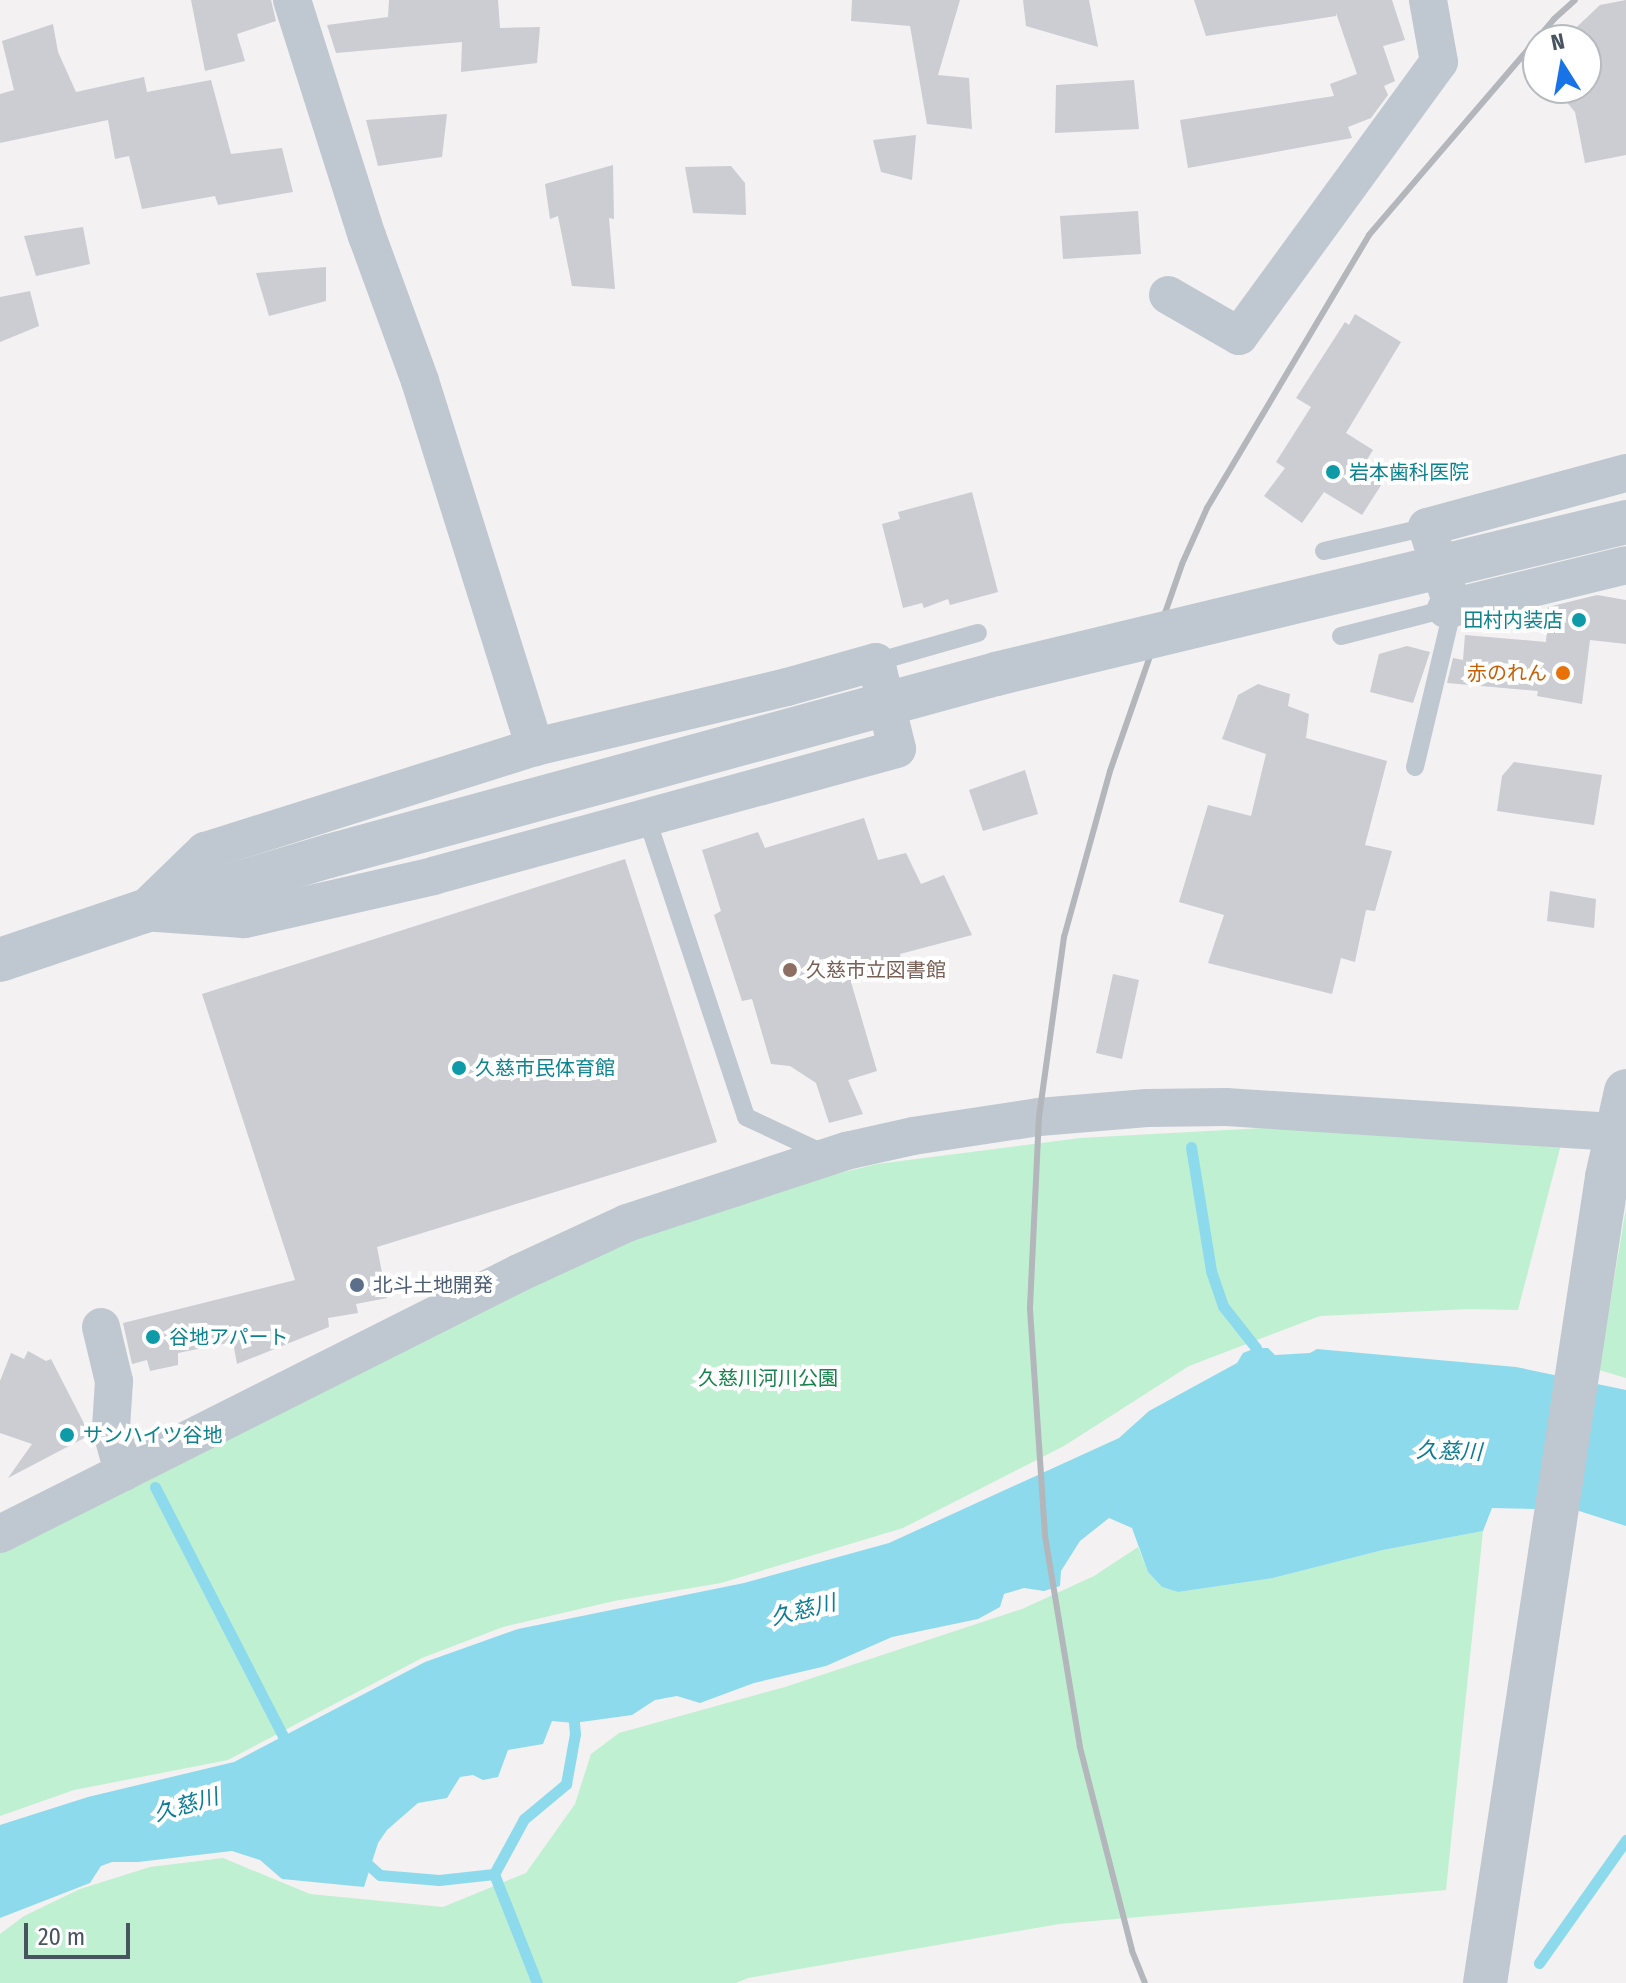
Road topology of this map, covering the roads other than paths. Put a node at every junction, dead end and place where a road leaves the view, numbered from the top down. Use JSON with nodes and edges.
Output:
{"nodes":[{"id":1,"x":292,"y":0,"type":"edge"},
{"id":2,"x":1428,"y":0,"type":"edge"},
{"id":3,"x":1168,"y":295,"type":"dead end"},
{"id":4,"x":1626,"y":473,"type":"edge"},
{"id":5,"x":1626,"y":522,"type":"edge"},
{"id":6,"x":1427,"y":527,"type":"junction"},
{"id":7,"x":1324,"y":551,"type":"dead end"},
{"id":8,"x":1626,"y":565,"type":"edge"},
{"id":9,"x":1449,"y":608,"type":"junction"},
{"id":10,"x":978,"y":633,"type":"dead end"},
{"id":11,"x":1341,"y":636,"type":"dead end"},
{"id":12,"x":876,"y":662,"type":"junction"},
{"id":13,"x":535,"y":747,"type":"junction"},
{"id":14,"x":1415,"y":767,"type":"dead end"},
{"id":15,"x":647,"y":819,"type":"junction"},
{"id":16,"x":142,"y":912,"type":"junction"},
{"id":17,"x":0,"y":960,"type":"edge"},
{"id":18,"x":1624,"y":1118,"type":"edge"},
{"id":19,"x":830,"y":1156,"type":"junction"},
{"id":20,"x":101,"y":1327,"type":"dead end"},
{"id":21,"x":123,"y":1472,"type":"junction"},
{"id":22,"x":0,"y":1534,"type":"edge"},
{"id":23,"x":1487,"y":1975,"type":"edge"}],
"edges":[{"from":1,"to":13,"type":"street"},
{"from":2,"to":3,"type":"street"},
{"from":4,"to":6,"type":"street"},
{"from":5,"to":16,"type":"street","bridge":true},
{"from":6,"to":7,"type":"lane"},
{"from":6,"to":9,"type":"street"},
{"from":8,"to":9,"type":"street"},
{"from":9,"to":11,"type":"lane"},
{"from":9,"to":14,"type":"lane"},
{"from":10,"to":12,"type":"lane"},
{"from":12,"to":13,"type":"street"},
{"from":12,"to":15,"type":"street"},
{"from":13,"to":16,"type":"street"},
{"from":15,"to":16,"type":"street"},
{"from":15,"to":19,"type":"lane"},
{"from":16,"to":17,"type":"street"},
{"from":18,"to":19,"type":"street"},
{"from":18,"to":23,"type":"street"},
{"from":19,"to":21,"type":"street"},
{"from":20,"to":21,"type":"street"},
{"from":21,"to":22,"type":"street"}]}
